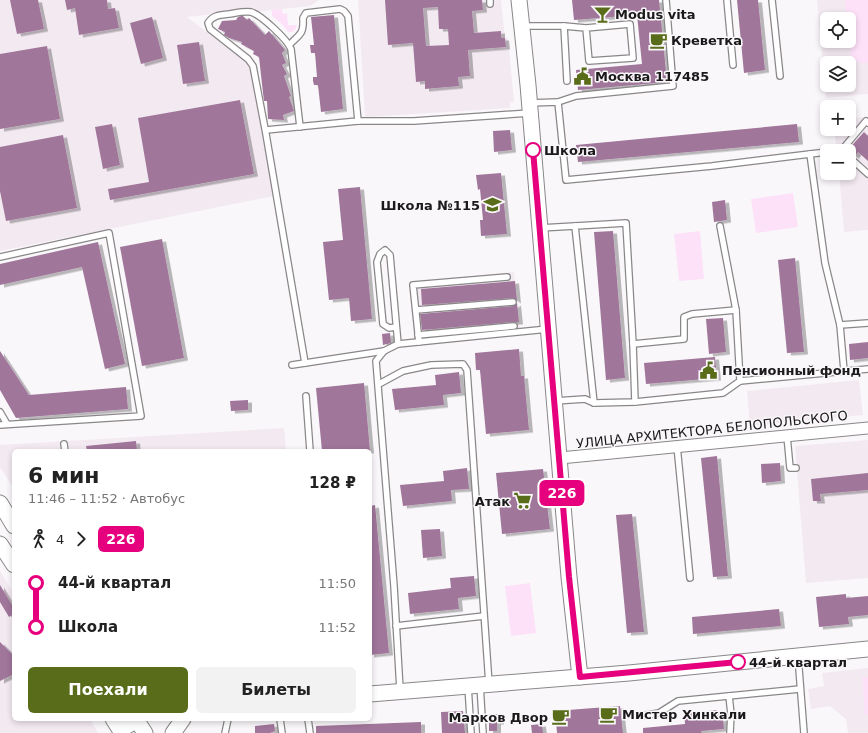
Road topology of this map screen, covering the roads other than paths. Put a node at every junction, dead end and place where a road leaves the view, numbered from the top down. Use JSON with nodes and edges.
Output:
{"nodes":[{"id":1,"x":519,"y":0,"type":"edge"},
{"id":2,"x":666,"y":0,"type":"edge"},
{"id":3,"x":727,"y":0,"type":"edge"},
{"id":4,"x":772,"y":0,"type":"edge"},
{"id":5,"x":521,"y":26,"type":"junction"},
{"id":6,"x":564,"y":26,"type":"junction"},
{"id":7,"x":586,"y":28,"type":"junction"},
{"id":8,"x":289,"y":45,"type":"junction"},
{"id":9,"x":733,"y":65,"type":"dead end"},
{"id":10,"x":780,"y":76,"type":"dead end"},
{"id":11,"x":567,"y":81,"type":"dead end"},
{"id":12,"x":558,"y":102,"type":"junction"},
{"id":13,"x":530,"y":108,"type":"junction"},
{"id":14,"x":358,"y":121,"type":"junction"},
{"id":15,"x":868,"y":123,"type":"edge"},
{"id":16,"x":300,"y":126,"type":"junction"},
{"id":17,"x":266,"y":130,"type":"junction"},
{"id":18,"x":847,"y":144,"type":"edge"},
{"id":19,"x":820,"y":153,"type":"edge"},
{"id":20,"x":810,"y":154,"type":"junction"},
{"id":21,"x":856,"y":163,"type":"edge"},
{"id":22,"x":868,"y":174,"type":"edge"},
{"id":23,"x":575,"y":226,"type":"junction"},
{"id":24,"x":720,"y":226,"type":"dead end"},
{"id":25,"x":540,"y":228,"type":"junction"},
{"id":26,"x":0,"y":257,"type":"edge"},
{"id":27,"x":507,"y":277,"type":"dead end"},
{"id":28,"x":513,"y":302,"type":"dead end"},
{"id":29,"x":416,"y":310,"type":"junction"},
{"id":30,"x":736,"y":310,"type":"junction"},
{"id":31,"x":868,"y":323,"type":"edge"},
{"id":32,"x":840,"y":325,"type":"junction"},
{"id":33,"x":514,"y":326,"type":"dead end"},
{"id":34,"x":396,"y":327,"type":"junction"},
{"id":35,"x":548,"y":329,"type":"junction"},
{"id":36,"x":418,"y":335,"type":"junction"},
{"id":37,"x":419,"y":342,"type":"junction"},
{"id":38,"x":398,"y":344,"type":"junction"},
{"id":39,"x":633,"y":344,"type":"junction"},
{"id":40,"x":384,"y":351,"type":"junction"},
{"id":41,"x":305,"y":363,"type":"junction"},
{"id":42,"x":292,"y":365,"type":"dead end"},
{"id":43,"x":868,"y":369,"type":"edge"},
{"id":44,"x":844,"y":371,"type":"junction"},
{"id":45,"x":740,"y":381,"type":"junction"},
{"id":46,"x":379,"y":384,"type":"junction"},
{"id":47,"x":306,"y":396,"type":"dead end"},
{"id":48,"x":554,"y":402,"type":"junction"},
{"id":49,"x":635,"y":402,"type":"junction"},
{"id":50,"x":594,"y":403,"type":"junction"},
{"id":51,"x":0,"y":412,"type":"edge"},
{"id":52,"x":7,"y":424,"type":"junction"},
{"id":53,"x":0,"y":425,"type":"edge"},
{"id":54,"x":868,"y":428,"type":"edge"},
{"id":55,"x":787,"y":436,"type":"junction"},
{"id":56,"x":64,"y":444,"type":"dead end"},
{"id":57,"x":677,"y":446,"type":"junction"},
{"id":58,"x":65,"y":449,"type":"edge"},
{"id":59,"x":310,"y":449,"type":"edge"},
{"id":60,"x":560,"y":458,"type":"junction"},
{"id":61,"x":796,"y":468,"type":"dead end"},
{"id":62,"x":0,"y":503,"type":"edge"},
{"id":63,"x":12,"y":523,"type":"edge"},
{"id":64,"x":0,"y":544,"type":"edge"},
{"id":65,"x":12,"y":562,"type":"edge"},
{"id":66,"x":690,"y":578,"type":"dead end"},
{"id":67,"x":484,"y":616,"type":"junction"},
{"id":68,"x":396,"y":626,"type":"junction"},
{"id":69,"x":868,"y":649,"type":"edge"},
{"id":70,"x":798,"y":656,"type":"junction"},
{"id":71,"x":580,"y":677,"type":"junction"},
{"id":72,"x":479,"y":685,"type":"junction"},
{"id":73,"x":800,"y":689,"type":"junction"},
{"id":74,"x":400,"y":692,"type":"junction"},
{"id":75,"x":372,"y":694,"type":"edge"},
{"id":76,"x":729,"y":696,"type":"junction"},
{"id":77,"x":641,"y":716,"type":"dead end"},
{"id":78,"x":132,"y":721,"type":"edge"},
{"id":79,"x":138,"y":721,"type":"edge"},
{"id":80,"x":182,"y":721,"type":"edge"},
{"id":81,"x":228,"y":721,"type":"edge"},
{"id":82,"x":280,"y":721,"type":"edge"},
{"id":83,"x":308,"y":721,"type":"edge"},
{"id":84,"x":118,"y":727,"type":"edge"},
{"id":85,"x":145,"y":733,"type":"edge"},
{"id":86,"x":173,"y":733,"type":"edge"},
{"id":87,"x":225,"y":733,"type":"edge"},
{"id":88,"x":282,"y":733,"type":"edge"},
{"id":89,"x":310,"y":733,"type":"edge"},
{"id":90,"x":471,"y":733,"type":"edge"},
{"id":91,"x":483,"y":733,"type":"edge"},
{"id":92,"x":730,"y":733,"type":"edge"},
{"id":93,"x":804,"y":733,"type":"edge"}],
"edges":[{"from":1,"to":5,"type":"street"},
{"from":2,"to":12,"type":"lane"},
{"from":3,"to":9,"type":"lane"},
{"from":4,"to":10,"type":"lane"},
{"from":5,"to":6,"type":"lane"},
{"from":5,"to":13,"type":"street"},
{"from":6,"to":7,"type":"lane"},
{"from":6,"to":11,"type":"lane"},
{"from":7,"to":7,"type":"lane"},
{"from":8,"to":14,"type":"lane"},
{"from":8,"to":16,"type":"lane"},
{"from":8,"to":17,"type":"lane"},
{"from":12,"to":13,"type":"lane"},
{"from":12,"to":20,"type":"lane"},
{"from":13,"to":14,"type":"lane"},
{"from":13,"to":25,"type":"street"},
{"from":14,"to":16,"type":"lane"},
{"from":15,"to":18,"type":"lane"},
{"from":16,"to":17,"type":"lane"},
{"from":17,"to":41,"type":"lane"},
{"from":19,"to":20,"type":"lane"},
{"from":20,"to":32,"type":"lane"},
{"from":21,"to":22,"type":"lane"},
{"from":23,"to":25,"type":"lane"},
{"from":23,"to":39,"type":"lane"},
{"from":23,"to":50,"type":"lane"},
{"from":24,"to":30,"type":"lane"},
{"from":25,"to":35,"type":"street"},
{"from":26,"to":52,"type":"lane"},
{"from":27,"to":29,"type":"lane"},
{"from":28,"to":29,"type":"lane"},
{"from":29,"to":36,"type":"lane"},
{"from":30,"to":39,"type":"lane"},
{"from":30,"to":45,"type":"lane"},
{"from":31,"to":32,"type":"lane"},
{"from":32,"to":44,"type":"lane"},
{"from":33,"to":36,"type":"lane"},
{"from":34,"to":34,"type":"lane"},
{"from":34,"to":38,"type":"lane"},
{"from":35,"to":37,"type":"lane"},
{"from":35,"to":48,"type":"street"},
{"from":36,"to":37,"type":"lane"},
{"from":37,"to":38,"type":"lane"},
{"from":38,"to":40,"type":"lane"},
{"from":39,"to":49,"type":"lane"},
{"from":40,"to":41,"type":"lane"},
{"from":40,"to":46,"type":"lane"},
{"from":41,"to":42,"type":"lane"},
{"from":43,"to":44,"type":"lane"},
{"from":44,"to":45,"type":"lane"},
{"from":45,"to":49,"type":"lane"},
{"from":46,"to":67,"type":"lane"},
{"from":46,"to":68,"type":"lane"},
{"from":47,"to":59,"type":"lane"},
{"from":48,"to":50,"type":"lane"},
{"from":48,"to":60,"type":"street"},
{"from":49,"to":50,"type":"lane"},
{"from":51,"to":52,"type":"lane"},
{"from":52,"to":53,"type":"lane"},
{"from":54,"to":55,"type":"street","name":"УЛИЦА АРХИТЕКТОРА БЕЛОПОЛЬСКОГО"},
{"from":55,"to":57,"type":"street","name":"УЛИЦА АРХИТЕКТОРА БЕЛОПОЛЬСКОГО"},
{"from":55,"to":61,"type":"lane"},
{"from":56,"to":58,"type":"lane"},
{"from":57,"to":60,"type":"street","name":"УЛИЦА АРХИТЕКТОРА БЕЛОПОЛЬСКОГО"},
{"from":57,"to":66,"type":"lane"},
{"from":60,"to":71,"type":"street"},
{"from":62,"to":63,"type":"street"},
{"from":64,"to":65,"type":"street"},
{"from":67,"to":68,"type":"lane"},
{"from":67,"to":72,"type":"lane"},
{"from":68,"to":74,"type":"lane"},
{"from":69,"to":70,"type":"street"},
{"from":70,"to":71,"type":"street"},
{"from":70,"to":73,"type":"lane"},
{"from":71,"to":72,"type":"street"},
{"from":72,"to":74,"type":"street"},
{"from":72,"to":90,"type":"lane"},
{"from":72,"to":91,"type":"lane"},
{"from":73,"to":76,"type":"lane"},
{"from":73,"to":93,"type":"lane"},
{"from":74,"to":75,"type":"street"},
{"from":76,"to":77,"type":"lane"},
{"from":76,"to":92,"type":"lane"},
{"from":78,"to":84,"type":"street"},
{"from":79,"to":85,"type":"street"},
{"from":80,"to":86,"type":"street"},
{"from":81,"to":87,"type":"lane"},
{"from":82,"to":88,"type":"lane"},
{"from":83,"to":89,"type":"lane"}]}
